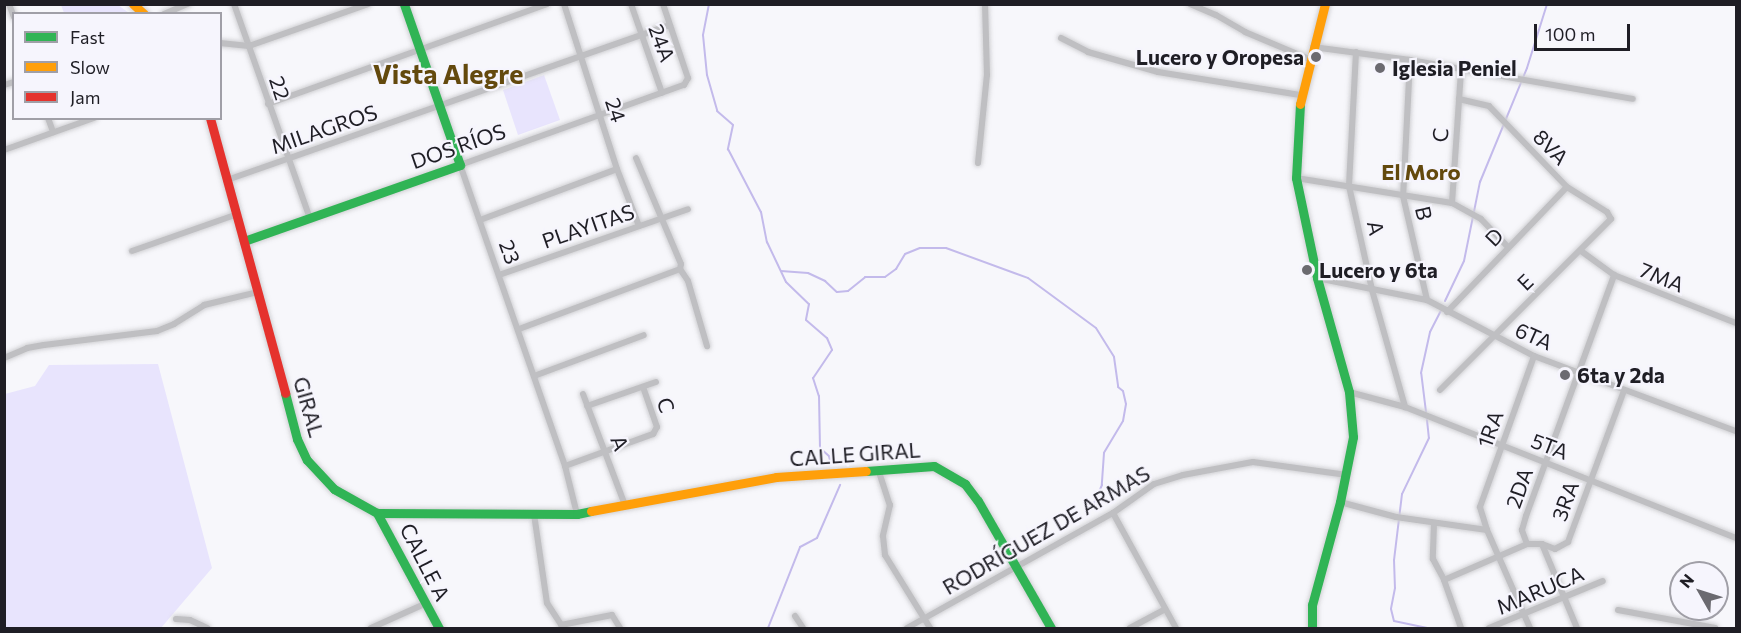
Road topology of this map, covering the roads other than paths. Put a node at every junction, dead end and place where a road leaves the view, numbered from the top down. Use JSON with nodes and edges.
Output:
{"nodes":[{"id":1,"x":188,"y":4,"type":"edge"},
{"id":2,"x":234,"y":4,"type":"edge"},
{"id":3,"x":368,"y":4,"type":"edge"},
{"id":4,"x":404,"y":4,"type":"edge"},
{"id":5,"x":547,"y":4,"type":"edge"},
{"id":6,"x":564,"y":4,"type":"edge"},
{"id":7,"x":631,"y":4,"type":"edge"},
{"id":8,"x":663,"y":4,"type":"edge"},
{"id":9,"x":985,"y":4,"type":"edge"},
{"id":10,"x":1191,"y":4,"type":"edge"},
{"id":11,"x":1325,"y":4,"type":"edge"},
{"id":12,"x":169,"y":12,"type":"edge"},
{"id":13,"x":669,"y":25,"type":"junction"},
{"id":14,"x":642,"y":35,"type":"junction"},
{"id":15,"x":1061,"y":38,"type":"dead end"},
{"id":16,"x":222,"y":43,"type":"edge"},
{"id":17,"x":249,"y":46,"type":"junction"},
{"id":18,"x":1313,"y":47,"type":"junction"},
{"id":19,"x":419,"y":51,"type":"junction"},
{"id":20,"x":1356,"y":52,"type":"junction"},
{"id":21,"x":581,"y":56,"type":"junction"},
{"id":22,"x":1309,"y":58,"type":"junction"},
{"id":23,"x":1410,"y":60,"type":"junction"},
{"id":24,"x":1461,"y":69,"type":"junction"},
{"id":25,"x":662,"y":93,"type":"junction"},
{"id":26,"x":1300,"y":95,"type":"junction"},
{"id":27,"x":1459,"y":99,"type":"junction"},
{"id":28,"x":1633,"y":99,"type":"dead end"},
{"id":29,"x":267,"y":104,"type":"junction"},
{"id":30,"x":440,"y":108,"type":"junction"},
{"id":31,"x":601,"y":116,"type":"junction"},
{"id":32,"x":49,"y":120,"type":"edge"},
{"id":33,"x":88,"y":120,"type":"edge"},
{"id":34,"x":211,"y":120,"type":"edge"},
{"id":35,"x":53,"y":132,"type":"junction"},
{"id":36,"x":4,"y":150,"type":"edge"},
{"id":37,"x":636,"y":158,"type":"dead end"},
{"id":38,"x":287,"y":159,"type":"junction"},
{"id":39,"x":978,"y":163,"type":"dead end"},
{"id":40,"x":460,"y":165,"type":"junction"},
{"id":41,"x":617,"y":169,"type":"junction"},
{"id":42,"x":1296,"y":178,"type":"junction"},
{"id":43,"x":227,"y":180,"type":"junction"},
{"id":44,"x":1349,"y":186,"type":"junction"},
{"id":45,"x":1567,"y":187,"type":"junction"},
{"id":46,"x":1403,"y":196,"type":"junction"},
{"id":47,"x":1452,"y":203,"type":"junction"},
{"id":48,"x":688,"y":209,"type":"dead end"},
{"id":49,"x":236,"y":215,"type":"junction"},
{"id":50,"x":309,"y":216,"type":"junction"},
{"id":51,"x":662,"y":219,"type":"junction"},
{"id":52,"x":480,"y":220,"type":"junction"},
{"id":53,"x":1608,"y":224,"type":"joint"},
{"id":54,"x":639,"y":226,"type":"junction"},
{"id":55,"x":244,"y":241,"type":"junction"},
{"id":56,"x":1508,"y":247,"type":"junction"},
{"id":57,"x":132,"y":251,"type":"dead end"},
{"id":58,"x":1581,"y":251,"type":"junction"},
{"id":59,"x":679,"y":271,"type":"junction"},
{"id":60,"x":499,"y":275,"type":"junction"},
{"id":61,"x":1614,"y":275,"type":"junction"},
{"id":62,"x":1317,"y":278,"type":"junction"},
{"id":63,"x":1372,"y":290,"type":"junction"},
{"id":64,"x":258,"y":291,"type":"junction"},
{"id":65,"x":1427,"y":300,"type":"junction"},
{"id":66,"x":1447,"y":312,"type":"junction"},
{"id":67,"x":1737,"y":323,"type":"edge"},
{"id":68,"x":519,"y":329,"type":"junction"},
{"id":69,"x":644,"y":335,"type":"dead end"},
{"id":70,"x":1494,"y":336,"type":"junction"},
{"id":71,"x":707,"y":346,"type":"dead end"},
{"id":72,"x":1534,"y":356,"type":"junction"},
{"id":73,"x":4,"y":358,"type":"edge"},
{"id":74,"x":1579,"y":373,"type":"junction"},
{"id":75,"x":534,"y":376,"type":"junction"},
{"id":76,"x":656,"y":382,"type":"dead end"},
{"id":77,"x":643,"y":387,"type":"junction"},
{"id":78,"x":1440,"y":390,"type":"dead end"},
{"id":79,"x":1624,"y":391,"type":"junction"},
{"id":80,"x":1349,"y":392,"type":"junction"},
{"id":81,"x":582,"y":394,"type":"dead end"},
{"id":82,"x":587,"y":406,"type":"junction"},
{"id":83,"x":1405,"y":407,"type":"junction"},
{"id":84,"x":1737,"y":431,"type":"edge"},
{"id":85,"x":1502,"y":445,"type":"junction"},
{"id":86,"x":605,"y":452,"type":"junction"},
{"id":87,"x":1545,"y":463,"type":"junction"},
{"id":88,"x":565,"y":466,"type":"junction"},
{"id":89,"x":879,"y":472,"type":"junction"},
{"id":90,"x":1347,"y":475,"type":"junction"},
{"id":91,"x":1591,"y":480,"type":"junction"},
{"id":92,"x":1340,"y":502,"type":"junction"},
{"id":93,"x":625,"y":505,"type":"junction"},
{"id":94,"x":377,"y":513,"type":"junction"},
{"id":95,"x":1113,"y":513,"type":"junction"},
{"id":96,"x":534,"y":514,"type":"junction"},
{"id":97,"x":578,"y":514,"type":"junction"},
{"id":98,"x":1434,"y":523,"type":"junction"},
{"id":99,"x":1487,"y":530,"type":"junction"},
{"id":100,"x":1737,"y":538,"type":"edge"},
{"id":101,"x":1527,"y":544,"type":"junction"},
{"id":102,"x":1542,"y":544,"type":"junction"},
{"id":103,"x":1499,"y":557,"type":"junction"},
{"id":104,"x":1017,"y":567,"type":"junction"},
{"id":105,"x":1444,"y":580,"type":"junction"},
{"id":106,"x":1603,"y":581,"type":"dead end"},
{"id":107,"x":1563,"y":596,"type":"junction"},
{"id":108,"x":427,"y":603,"type":"junction"},
{"id":109,"x":1165,"y":609,"type":"junction"},
{"id":110,"x":1618,"y":609,"type":"dead end"},
{"id":111,"x":1524,"y":614,"type":"junction"},
{"id":112,"x":795,"y":616,"type":"dead end"},
{"id":113,"x":176,"y":619,"type":"dead end"},
{"id":114,"x":925,"y":619,"type":"junction"},
{"id":115,"x":562,"y":627,"type":"edge"},
{"id":116,"x":207,"y":628,"type":"edge"},
{"id":117,"x":371,"y":628,"type":"edge"},
{"id":118,"x":439,"y":628,"type":"edge"},
{"id":119,"x":620,"y":628,"type":"edge"},
{"id":120,"x":802,"y":628,"type":"edge"},
{"id":121,"x":907,"y":628,"type":"edge"},
{"id":122,"x":930,"y":628,"type":"edge"},
{"id":123,"x":1051,"y":628,"type":"edge"},
{"id":124,"x":1130,"y":628,"type":"edge"},
{"id":125,"x":1176,"y":628,"type":"edge"},
{"id":126,"x":1312,"y":628,"type":"edge"},
{"id":127,"x":1461,"y":628,"type":"edge"},
{"id":128,"x":1489,"y":628,"type":"edge"},
{"id":129,"x":1530,"y":628,"type":"edge"},
{"id":130,"x":1577,"y":628,"type":"edge"},
{"id":131,"x":1716,"y":628,"type":"edge"}],
"edges":[{"from":1,"to":12,"type":"street"},
{"from":2,"to":17,"type":"street","name":"22"},
{"from":3,"to":17,"type":"street"},
{"from":4,"to":19,"type":"street","name":"23"},
{"from":5,"to":19,"type":"street"},
{"from":6,"to":21,"type":"street","name":"24"},
{"from":7,"to":14,"type":"street","name":"24A"},
{"from":8,"to":13,"type":"street"},
{"from":9,"to":39,"type":"street"},
{"from":10,"to":22,"type":"street"},
{"from":11,"to":18,"type":"street"},
{"from":13,"to":14,"type":"street","name":"MILAGROS"},
{"from":13,"to":25,"type":"street","name":"DOS RÍOS"},
{"from":14,"to":21,"type":"street","name":"MILAGROS"},
{"from":14,"to":25,"type":"street","name":"24A"},
{"from":15,"to":26,"type":"street"},
{"from":16,"to":17,"type":"street"},
{"from":17,"to":29,"type":"street","name":"22"},
{"from":18,"to":20,"type":"street"},
{"from":18,"to":22,"type":"street"},
{"from":19,"to":29,"type":"street"},
{"from":19,"to":30,"type":"street","name":"23"},
{"from":20,"to":23,"type":"street"},
{"from":20,"to":44,"type":"street","name":"A"},
{"from":21,"to":30,"type":"street","name":"MILAGROS"},
{"from":21,"to":31,"type":"street","name":"24"},
{"from":22,"to":26,"type":"street"},
{"from":23,"to":24,"type":"street"},
{"from":23,"to":46,"type":"street","name":"B"},
{"from":24,"to":27,"type":"street","name":"C"},
{"from":24,"to":28,"type":"street"},
{"from":25,"to":31,"type":"street","name":"DOS RÍOS"},
{"from":26,"to":42,"type":"street"},
{"from":27,"to":45,"type":"street","name":"8VA"},
{"from":27,"to":47,"type":"street","name":"C"},
{"from":29,"to":38,"type":"street","name":"22"},
{"from":30,"to":38,"type":"street","name":"MILAGROS"},
{"from":30,"to":40,"type":"street","name":"23"},
{"from":31,"to":40,"type":"street","name":"DOS RÍOS"},
{"from":31,"to":41,"type":"street","name":"24"},
{"from":32,"to":35,"type":"street"},
{"from":33,"to":35,"type":"street"},
{"from":34,"to":43,"type":"street","name":"GIRAL"},
{"from":35,"to":36,"type":"street"},
{"from":37,"to":51,"type":"street"},
{"from":38,"to":43,"type":"street","name":"MILAGROS"},
{"from":38,"to":50,"type":"street","name":"22"},
{"from":40,"to":50,"type":"street","name":"DOS RÍOS"},
{"from":40,"to":52,"type":"street","name":"23"},
{"from":41,"to":52,"type":"street"},
{"from":41,"to":54,"type":"street","name":"24"},
{"from":42,"to":44,"type":"street"},
{"from":42,"to":62,"type":"street"},
{"from":43,"to":49,"type":"street","name":"GIRAL"},
{"from":44,"to":46,"type":"street"},
{"from":44,"to":63,"type":"street","name":"A"},
{"from":45,"to":53,"type":"street","name":"8VA"},
{"from":45,"to":56,"type":"street","name":"D"},
{"from":46,"to":47,"type":"street"},
{"from":46,"to":65,"type":"street","name":"B"},
{"from":47,"to":56,"type":"street"},
{"from":48,"to":51,"type":"street","name":"PLAYITAS"},
{"from":49,"to":55,"type":"street","name":"GIRAL"},
{"from":49,"to":57,"type":"street"},
{"from":50,"to":55,"type":"street","name":"DOS RÍOS"},
{"from":51,"to":54,"type":"street","name":"PLAYITAS"},
{"from":51,"to":59,"type":"street"},
{"from":52,"to":60,"type":"street","name":"23"},
{"from":53,"to":58,"type":"street","name":"E"},
{"from":54,"to":60,"type":"street","name":"PLAYITAS"},
{"from":55,"to":64,"type":"street","name":"GIRAL"},
{"from":56,"to":66,"type":"street","name":"D"},
{"from":58,"to":61,"type":"street","name":"7MA"},
{"from":58,"to":70,"type":"street","name":"E"},
{"from":59,"to":68,"type":"street"},
{"from":59,"to":71,"type":"street"},
{"from":60,"to":68,"type":"street","name":"23"},
{"from":61,"to":67,"type":"street","name":"7MA"},
{"from":61,"to":74,"type":"street","name":"2DA"},
{"from":62,"to":63,"type":"street","name":"6TA"},
{"from":62,"to":80,"type":"street"},
{"from":63,"to":65,"type":"street","name":"6TA"},
{"from":63,"to":83,"type":"street","name":"A"},
{"from":64,"to":73,"type":"street"},
{"from":64,"to":94,"type":"street","name":"GIRAL"},
{"from":65,"to":66,"type":"street","name":"6TA"},
{"from":66,"to":70,"type":"street","name":"6TA"},
{"from":68,"to":75,"type":"street","name":"23"},
{"from":69,"to":75,"type":"street"},
{"from":70,"to":72,"type":"street","name":"6TA"},
{"from":70,"to":78,"type":"street","name":"E"},
{"from":72,"to":74,"type":"street","name":"6TA"},
{"from":72,"to":85,"type":"street","name":"1RA"},
{"from":74,"to":79,"type":"street","name":"6TA"},
{"from":74,"to":87,"type":"street","name":"2DA"},
{"from":75,"to":88,"type":"street","name":"23"},
{"from":76,"to":77,"type":"street"},
{"from":77,"to":82,"type":"street"},
{"from":77,"to":86,"type":"street","name":"C"},
{"from":79,"to":84,"type":"street","name":"6TA"},
{"from":79,"to":91,"type":"street","name":"3RA"},
{"from":80,"to":83,"type":"street","name":"5TA"},
{"from":80,"to":90,"type":"street"},
{"from":81,"to":82,"type":"street","name":"A"},
{"from":82,"to":86,"type":"street","name":"A"},
{"from":83,"to":85,"type":"street","name":"5TA"},
{"from":85,"to":87,"type":"street","name":"5TA"},
{"from":85,"to":99,"type":"street","name":"1RA"},
{"from":86,"to":88,"type":"street"},
{"from":86,"to":93,"type":"street","name":"A"},
{"from":87,"to":91,"type":"street","name":"5TA"},
{"from":87,"to":101,"type":"street","name":"2DA"},
{"from":88,"to":97,"type":"street","name":"23"},
{"from":89,"to":93,"type":"street","name":"CALLE GIRAL"},
{"from":89,"to":104,"type":"street","name":"CALLE GIRAL"},
{"from":89,"to":114,"type":"street"},
{"from":90,"to":92,"type":"street"},
{"from":90,"to":95,"type":"street","name":"RODRÍGUEZ DE ARMAS"},
{"from":91,"to":100,"type":"street","name":"5TA"},
{"from":91,"to":102,"type":"street","name":"3RA"},
{"from":92,"to":98,"type":"street"},
{"from":92,"to":126,"type":"street"},
{"from":93,"to":97,"type":"street","name":"CALLE GIRAL"},
{"from":94,"to":96,"type":"street","name":"GIRAL"},
{"from":94,"to":108,"type":"street","name":"CALLE A"},
{"from":95,"to":104,"type":"street","name":"RODRÍGUEZ DE ARMAS"},
{"from":95,"to":109,"type":"street"},
{"from":96,"to":97,"type":"street","name":"GIRAL"},
{"from":96,"to":115,"type":"street"},
{"from":98,"to":99,"type":"street"},
{"from":98,"to":105,"type":"street"},
{"from":99,"to":103,"type":"street"},
{"from":101,"to":102,"type":"street"},
{"from":101,"to":103,"type":"street"},
{"from":102,"to":107,"type":"street"},
{"from":103,"to":105,"type":"street"},
{"from":103,"to":111,"type":"street"},
{"from":104,"to":114,"type":"street","name":"RODRÍGUEZ DE ARMAS"},
{"from":104,"to":123,"type":"street","name":"CALLE GIRAL"},
{"from":105,"to":127,"type":"street"},
{"from":106,"to":107,"type":"street","name":"MARUCA"},
{"from":107,"to":111,"type":"street","name":"MARUCA"},
{"from":107,"to":130,"type":"street"},
{"from":108,"to":117,"type":"street"},
{"from":108,"to":118,"type":"street","name":"CALLE A"},
{"from":109,"to":124,"type":"street"},
{"from":109,"to":125,"type":"street"},
{"from":110,"to":131,"type":"street"},
{"from":111,"to":128,"type":"street","name":"MARUCA"},
{"from":111,"to":129,"type":"street"},
{"from":112,"to":120,"type":"street"},
{"from":113,"to":116,"type":"street"},
{"from":114,"to":121,"type":"street","name":"RODRÍGUEZ DE ARMAS"},
{"from":114,"to":122,"type":"street"},
{"from":115,"to":119,"type":"street"}]}
